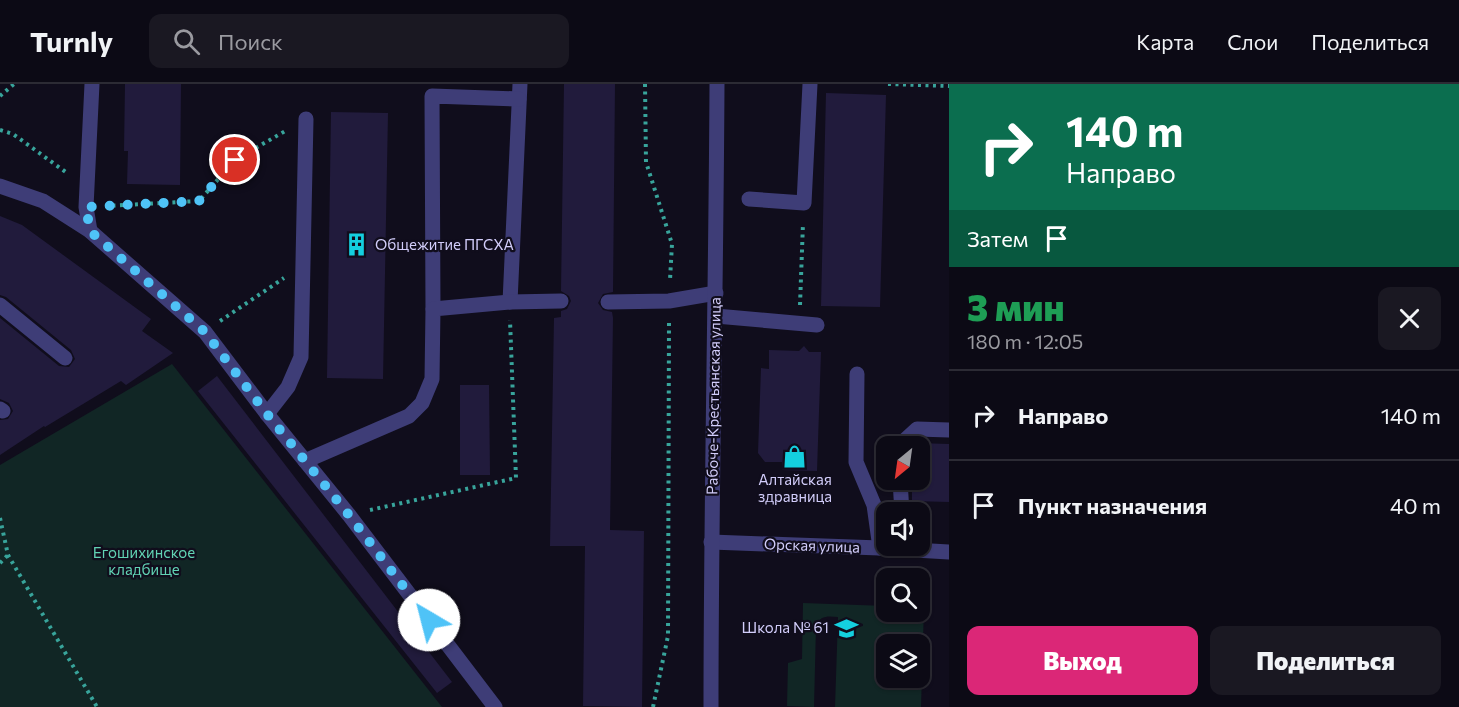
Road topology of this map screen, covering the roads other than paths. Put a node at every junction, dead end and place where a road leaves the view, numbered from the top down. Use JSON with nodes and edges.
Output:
{"nodes":[{"id":1,"x":92,"y":84,"type":"edge"},
{"id":2,"x":717,"y":84,"type":"edge"},
{"id":3,"x":810,"y":84,"type":"edge"},
{"id":4,"x":519,"y":91,"type":"edge"},
{"id":5,"x":306,"y":119,"type":"road end"},
{"id":6,"x":1,"y":185,"type":"edge"},
{"id":7,"x":749,"y":199,"type":"dead end"},
{"id":8,"x":90,"y":231,"type":"junction"},
{"id":9,"x":716,"y":293,"type":"junction"},
{"id":10,"x":510,"y":302,"type":"junction"},
{"id":11,"x":561,"y":302,"type":"dead end"},
{"id":12,"x":608,"y":302,"type":"dead end"},
{"id":13,"x":0,"y":305,"type":"edge"},
{"id":14,"x":433,"y":309,"type":"junction"},
{"id":15,"x":716,"y":316,"type":"junction"},
{"id":16,"x":817,"y":325,"type":"dead end"},
{"id":17,"x":65,"y":358,"type":"dead end"},
{"id":18,"x":857,"y":374,"type":"dead end"},
{"id":19,"x":267,"y":414,"type":"junction"},
{"id":20,"x":949,"y":430,"type":"edge"},
{"id":21,"x":909,"y":436,"type":"edge"},
{"id":22,"x":305,"y":461,"type":"junction"},
{"id":23,"x":876,"y":519,"type":"edge"},
{"id":24,"x":711,"y":543,"type":"junction"},
{"id":25,"x":876,"y":548,"type":"edge"},
{"id":26,"x":930,"y":550,"type":"edge"},
{"id":27,"x":949,"y":552,"type":"edge"},
{"id":28,"x":495,"y":707,"type":"edge"},
{"id":29,"x":711,"y":707,"type":"edge"}],
"edges":[{"from":1,"to":8,"type":"street"},
{"from":2,"to":9,"type":"street","name":"Рабоче-Крестьянская улица"},
{"from":3,"to":7,"type":"street"},
{"from":4,"to":10,"type":"street"},
{"from":4,"to":14,"type":"street"},
{"from":5,"to":19,"type":"street"},
{"from":6,"to":8,"type":"street"},
{"from":8,"to":19,"type":"street"},
{"from":9,"to":12,"type":"street"},
{"from":9,"to":15,"type":"street","name":"Рабоче-Крестьянская улица"},
{"from":10,"to":11,"type":"street"},
{"from":10,"to":14,"type":"street"},
{"from":13,"to":17,"type":"street"},
{"from":14,"to":22,"type":"street"},
{"from":15,"to":16,"type":"street"},
{"from":15,"to":24,"type":"street","name":"Рабоче-Крестьянская улица"},
{"from":18,"to":23,"type":"street"},
{"from":19,"to":22,"type":"street"},
{"from":20,"to":21,"type":"street"},
{"from":22,"to":28,"type":"street"},
{"from":24,"to":25,"type":"street","name":"Орская улица"},
{"from":24,"to":29,"type":"street","name":"Рабоче-Крестьянская улица"},
{"from":26,"to":27,"type":"street","name":"Орская улица"}]}
